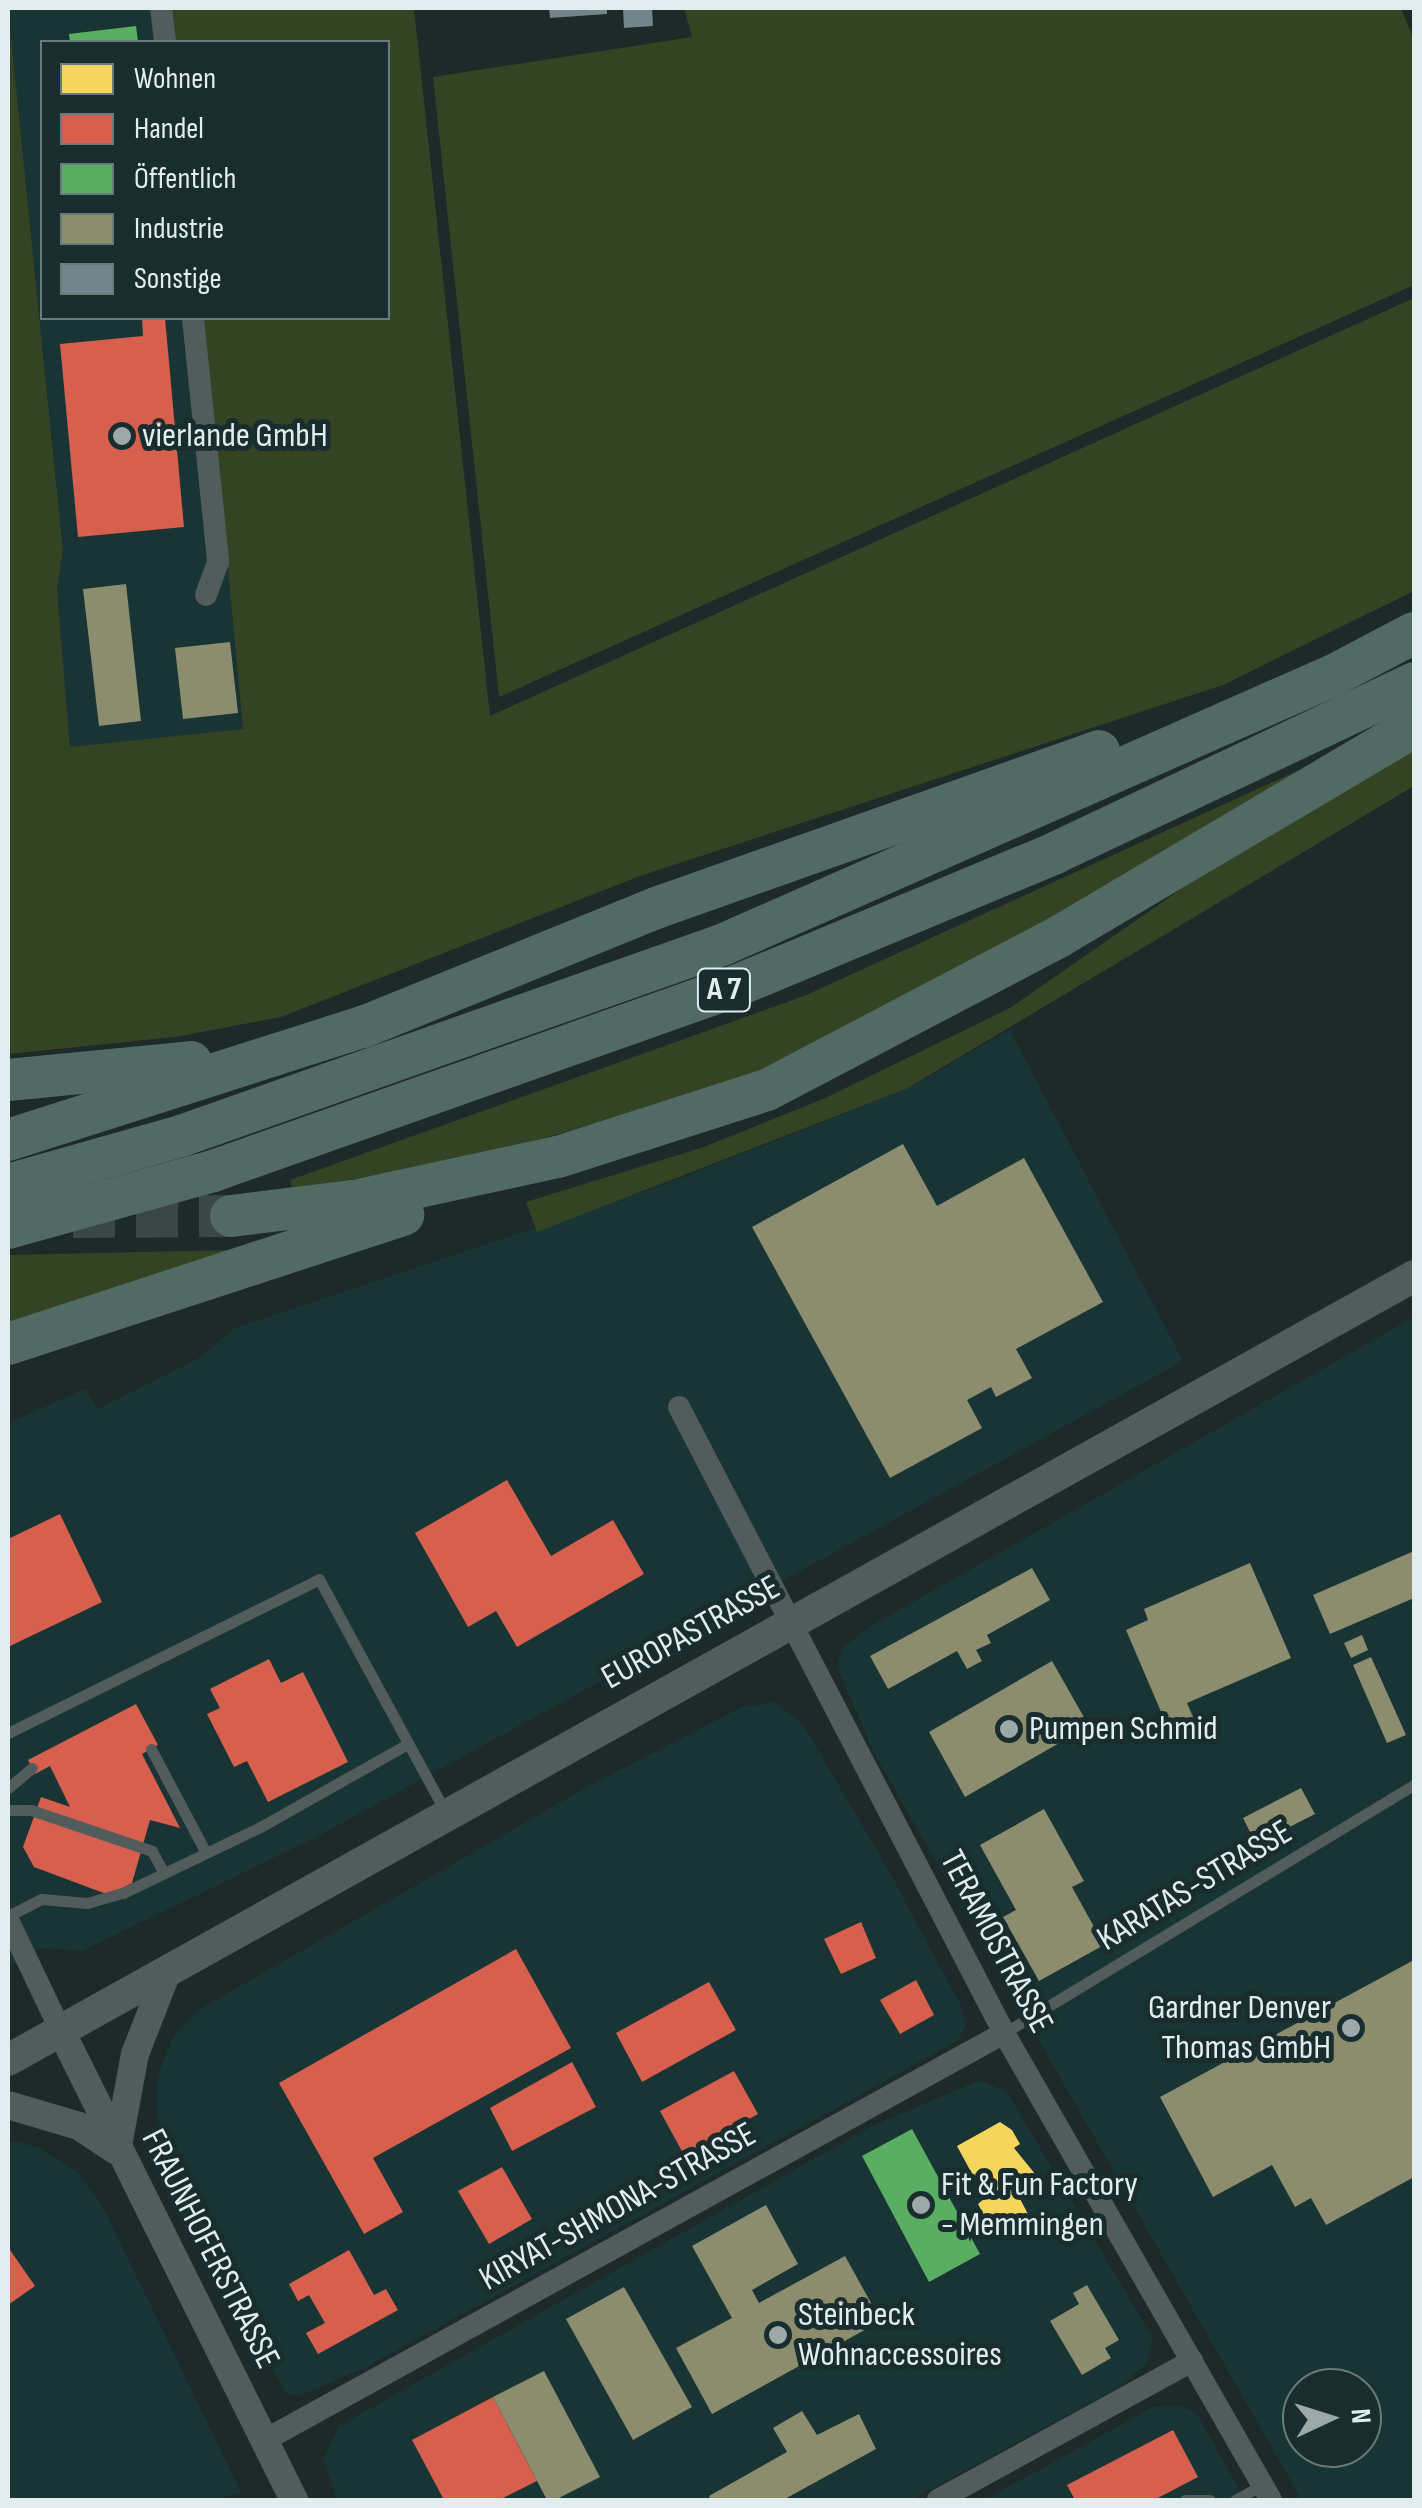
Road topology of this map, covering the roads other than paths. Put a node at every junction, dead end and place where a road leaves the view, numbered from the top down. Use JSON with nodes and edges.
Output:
{"nodes":[{"id":1,"x":161,"y":8,"type":"edge"},
{"id":2,"x":165,"y":40,"type":"edge"},
{"id":3,"x":193,"y":320,"type":"edge"},
{"id":4,"x":206,"y":595,"type":"dead end"},
{"id":5,"x":1414,"y":634,"type":"edge"},
{"id":6,"x":1334,"y":675,"type":"junction"},
{"id":7,"x":1414,"y":683,"type":"edge"},
{"id":8,"x":1414,"y":728,"type":"edge"},
{"id":9,"x":296,"y":1049,"type":"junction"},
{"id":10,"x":8,"y":1080,"type":"edge"},
{"id":11,"x":8,"y":1140,"type":"edge"},
{"id":12,"x":558,"y":1157,"type":"junction"},
{"id":13,"x":8,"y":1185,"type":"edge"},
{"id":14,"x":232,"y":1216,"type":"tunnel mouth"},
{"id":15,"x":8,"y":1228,"type":"edge"},
{"id":16,"x":1414,"y":1276,"type":"edge"},
{"id":17,"x":8,"y":1344,"type":"edge"},
{"id":18,"x":679,"y":1407,"type":"dead end"},
{"id":19,"x":792,"y":1624,"type":"junction"},
{"id":20,"x":8,"y":1733,"type":"edge"},
{"id":21,"x":406,"y":1745,"type":"junction"},
{"id":22,"x":151,"y":1749,"type":"dead end"},
{"id":23,"x":32,"y":1768,"type":"dead end"},
{"id":24,"x":1414,"y":1785,"type":"edge"},
{"id":25,"x":8,"y":1788,"type":"edge"},
{"id":26,"x":8,"y":1810,"type":"edge"},
{"id":27,"x":447,"y":1815,"type":"junction"},
{"id":28,"x":205,"y":1851,"type":"junction"},
{"id":29,"x":162,"y":1870,"type":"junction"},
{"id":30,"x":8,"y":1918,"type":"edge"},
{"id":31,"x":167,"y":1972,"type":"junction"},
{"id":32,"x":61,"y":2031,"type":"junction"},
{"id":33,"x":1004,"y":2034,"type":"junction"},
{"id":34,"x":8,"y":2060,"type":"edge"},
{"id":35,"x":8,"y":2105,"type":"edge"},
{"id":36,"x":117,"y":2151,"type":"junction"},
{"id":37,"x":1192,"y":2362,"type":"junction"},
{"id":38,"x":266,"y":2440,"type":"junction"},
{"id":39,"x":1266,"y":2493,"type":"edge"},
{"id":40,"x":294,"y":2500,"type":"edge"},
{"id":41,"x":938,"y":2500,"type":"edge"},
{"id":42,"x":1185,"y":2500,"type":"edge"},
{"id":43,"x":1210,"y":2500,"type":"edge"},
{"id":44,"x":1236,"y":2500,"type":"edge"}],
"edges":[{"from":1,"to":2,"type":"street"},
{"from":3,"to":4,"type":"street"},
{"from":5,"to":6,"type":"highway","number":"A 7"},
{"from":6,"to":9,"type":"highway"},
{"from":6,"to":13,"type":"highway","number":"A 7"},
{"from":7,"to":15,"type":"highway","number":"A 7"},
{"from":8,"to":12,"type":"highway"},
{"from":9,"to":10,"type":"highway"},
{"from":9,"to":11,"type":"highway"},
{"from":12,"to":14,"type":"highway"},
{"from":12,"to":17,"type":"highway"},
{"from":16,"to":19,"type":"main road","name":"EUROPASTRASSE"},
{"from":18,"to":19,"type":"street","name":"TERAMOSTRASSE"},
{"from":19,"to":27,"type":"main road","name":"EUROPASTRASSE"},
{"from":19,"to":33,"type":"street","name":"TERAMOSTRASSE"},
{"from":20,"to":21,"type":"lane"},
{"from":21,"to":27,"type":"lane"},
{"from":21,"to":28,"type":"lane"},
{"from":22,"to":28,"type":"lane"},
{"from":23,"to":25,"type":"lane"},
{"from":24,"to":33,"type":"lane","name":"KARATAS-STRASSE"},
{"from":26,"to":29,"type":"lane"},
{"from":27,"to":31,"type":"main road","name":"EUROPASTRASSE"},
{"from":28,"to":29,"type":"lane"},
{"from":29,"to":30,"type":"lane"},
{"from":30,"to":32,"type":"street"},
{"from":31,"to":32,"type":"main road","name":"EUROPASTRASSE"},
{"from":31,"to":36,"type":"street"},
{"from":32,"to":34,"type":"main road","name":"EUROPASTRASSE"},
{"from":32,"to":36,"type":"street","name":"FRAUNHOFERSTRASSE"},
{"from":33,"to":37,"type":"street","name":"TERAMOSTRASSE"},
{"from":33,"to":38,"type":"street","name":"KIRYAT-SHMONA-STRASSE"},
{"from":35,"to":36,"type":"street"},
{"from":36,"to":38,"type":"street","name":"FRAUNHOFERSTRASSE"},
{"from":37,"to":39,"type":"street","name":"TERAMOSTRASSE"},
{"from":37,"to":41,"type":"street"},
{"from":38,"to":40,"type":"street","name":"FRAUNHOFERSTRASSE"},
{"from":39,"to":44,"type":"lane"},
{"from":42,"to":43,"type":"lane"}]}
